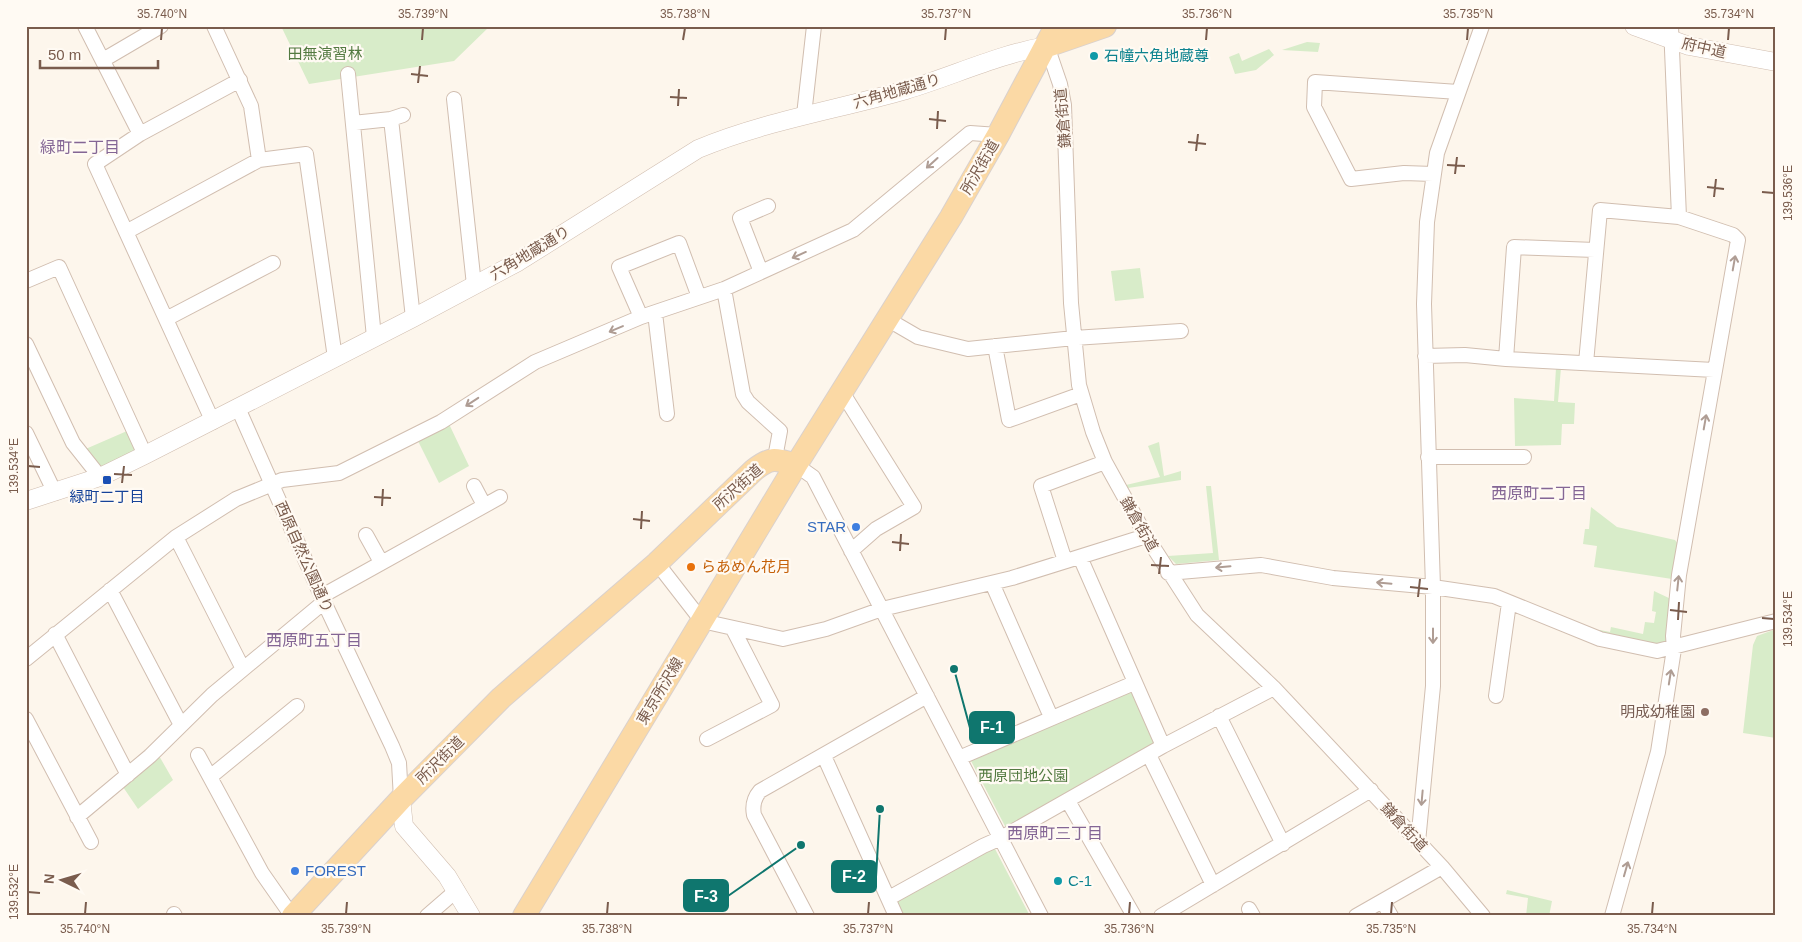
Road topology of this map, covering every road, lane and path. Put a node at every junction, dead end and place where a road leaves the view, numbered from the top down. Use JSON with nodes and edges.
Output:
{"nodes":[{"id":1,"x":85,"y":26,"type":"edge"},
{"id":2,"x":161,"y":26,"type":"edge"},
{"id":3,"x":214,"y":26,"type":"edge"},
{"id":4,"x":814,"y":26,"type":"edge"},
{"id":5,"x":1105,"y":26,"type":"edge"},
{"id":6,"x":1482,"y":26,"type":"edge"},
{"id":7,"x":1634,"y":26,"type":"edge"},
{"id":8,"x":1671,"y":33,"type":"edge"},
{"id":9,"x":1052,"y":36,"type":"edge"},
{"id":10,"x":103,"y":60,"type":"junction"},
{"id":11,"x":1776,"y":62,"type":"edge"},
{"id":12,"x":348,"y":74,"type":"dead end"},
{"id":13,"x":240,"y":80,"type":"junction"},
{"id":14,"x":1458,"y":92,"type":"junction"},
{"id":15,"x":454,"y":99,"type":"dead end"},
{"id":16,"x":804,"y":116,"type":"junction"},
{"id":17,"x":353,"y":123,"type":"junction"},
{"id":18,"x":140,"y":134,"type":"junction"},
{"id":19,"x":998,"y":135,"type":"junction"},
{"id":20,"x":260,"y":160,"type":"junction"},
{"id":21,"x":1433,"y":174,"type":"junction"},
{"id":22,"x":768,"y":206,"type":"dead end"},
{"id":23,"x":1679,"y":217,"type":"junction"},
{"id":24,"x":126,"y":232,"type":"junction"},
{"id":25,"x":1595,"y":250,"type":"junction"},
{"id":26,"x":274,"y":263,"type":"dead end"},
{"id":27,"x":761,"y":272,"type":"junction"},
{"id":28,"x":26,"y":281,"type":"edge"},
{"id":29,"x":474,"y":286,"type":"junction"},
{"id":30,"x":724,"y":289,"type":"junction"},
{"id":31,"x":699,"y":297,"type":"junction"},
{"id":32,"x":655,"y":313,"type":"junction"},
{"id":33,"x":641,"y":317,"type":"junction"},
{"id":34,"x":413,"y":318,"type":"junction"},
{"id":35,"x":166,"y":319,"type":"junction"},
{"id":36,"x":886,"y":319,"type":"junction"},
{"id":37,"x":1181,"y":331,"type":"dead end"},
{"id":38,"x":374,"y":337,"type":"junction"},
{"id":39,"x":1074,"y":338,"type":"junction"},
{"id":40,"x":26,"y":344,"type":"edge"},
{"id":41,"x":995,"y":346,"type":"junction"},
{"id":42,"x":1425,"y":356,"type":"junction"},
{"id":43,"x":335,"y":358,"type":"junction"},
{"id":44,"x":1506,"y":359,"type":"junction"},
{"id":45,"x":1586,"y":363,"type":"junction"},
{"id":46,"x":1714,"y":370,"type":"junction"},
{"id":47,"x":842,"y":392,"type":"junction"},
{"id":48,"x":1081,"y":394,"type":"junction"},
{"id":49,"x":238,"y":408,"type":"junction"},
{"id":50,"x":667,"y":414,"type":"dead end"},
{"id":51,"x":213,"y":422,"type":"junction"},
{"id":52,"x":26,"y":433,"type":"edge"},
{"id":53,"x":145,"y":455,"type":"junction"},
{"id":54,"x":1428,"y":457,"type":"junction"},
{"id":55,"x":1524,"y":457,"type":"dead end"},
{"id":56,"x":775,"y":458,"type":"junction"},
{"id":57,"x":1105,"y":462,"type":"junction"},
{"id":58,"x":796,"y":465,"type":"junction"},
{"id":59,"x":100,"y":476,"type":"junction"},
{"id":60,"x":271,"y":485,"type":"junction"},
{"id":61,"x":474,"y":486,"type":"dead end"},
{"id":62,"x":55,"y":493,"type":"junction"},
{"id":63,"x":500,"y":497,"type":"dead end"},
{"id":64,"x":26,"y":501,"type":"edge"},
{"id":65,"x":484,"y":505,"type":"junction"},
{"id":66,"x":366,"y":535,"type":"dead end"},
{"id":67,"x":1146,"y":536,"type":"junction"},
{"id":68,"x":176,"y":538,"type":"junction"},
{"id":69,"x":851,"y":551,"type":"junction"},
{"id":70,"x":1080,"y":557,"type":"junction"},
{"id":71,"x":1065,"y":561,"type":"junction"},
{"id":72,"x":381,"y":562,"type":"junction"},
{"id":73,"x":657,"y":563,"type":"junction"},
{"id":74,"x":1168,"y":573,"type":"junction"},
{"id":75,"x":992,"y":583,"type":"junction"},
{"id":76,"x":1433,"y":587,"type":"junction"},
{"id":77,"x":110,"y":590,"type":"junction"},
{"id":78,"x":323,"y":599,"type":"junction"},
{"id":79,"x":1509,"y":603,"type":"junction"},
{"id":80,"x":882,"y":609,"type":"junction"},
{"id":81,"x":702,"y":621,"type":"junction"},
{"id":82,"x":1776,"y":621,"type":"edge"},
{"id":83,"x":733,"y":629,"type":"junction"},
{"id":84,"x":55,"y":634,"type":"junction"},
{"id":85,"x":1674,"y":648,"type":"junction"},
{"id":86,"x":26,"y":659,"type":"edge"},
{"id":87,"x":243,"y":669,"type":"junction"},
{"id":88,"x":1134,"y":684,"type":"junction"},
{"id":89,"x":1274,"y":688,"type":"junction"},
{"id":90,"x":927,"y":696,"type":"junction"},
{"id":91,"x":1496,"y":696,"type":"dead end"},
{"id":92,"x":297,"y":706,"type":"dead end"},
{"id":93,"x":1218,"y":716,"type":"junction"},
{"id":94,"x":1051,"y":717,"type":"junction"},
{"id":95,"x":26,"y":719,"type":"edge"},
{"id":96,"x":181,"y":725,"type":"junction"},
{"id":97,"x":707,"y":739,"type":"dead end"},
{"id":98,"x":1163,"y":746,"type":"junction"},
{"id":99,"x":198,"y":755,"type":"dead end"},
{"id":100,"x":1149,"y":755,"type":"junction"},
{"id":101,"x":824,"y":756,"type":"junction"},
{"id":102,"x":959,"y":758,"type":"junction"},
{"id":103,"x":128,"y":775,"type":"junction"},
{"id":104,"x":210,"y":777,"type":"junction"},
{"id":105,"x":1371,"y":790,"type":"junction"},
{"id":106,"x":400,"y":799,"type":"junction"},
{"id":107,"x":1068,"y":801,"type":"junction"},
{"id":108,"x":77,"y":816,"type":"junction"},
{"id":109,"x":1001,"y":838,"type":"junction"},
{"id":110,"x":91,"y":842,"type":"dead end"},
{"id":111,"x":1418,"y":842,"type":"junction"},
{"id":112,"x":1283,"y":844,"type":"junction"},
{"id":113,"x":1442,"y":867,"type":"junction"},
{"id":114,"x":1213,"y":885,"type":"junction"},
{"id":115,"x":457,"y":890,"type":"junction"},
{"id":116,"x":889,"y":898,"type":"junction"},
{"id":117,"x":1383,"y":902,"type":"junction"},
{"id":118,"x":292,"y":916,"type":"edge"},
{"id":119,"x":428,"y":916,"type":"edge"},
{"id":120,"x":471,"y":916,"type":"edge"},
{"id":121,"x":524,"y":916,"type":"edge"},
{"id":122,"x":807,"y":916,"type":"edge"},
{"id":123,"x":896,"y":916,"type":"edge"},
{"id":124,"x":1041,"y":916,"type":"edge"},
{"id":125,"x":1134,"y":916,"type":"edge"},
{"id":126,"x":1161,"y":916,"type":"edge"},
{"id":127,"x":1356,"y":916,"type":"edge"},
{"id":128,"x":1391,"y":916,"type":"edge"},
{"id":129,"x":1483,"y":916,"type":"edge"},
{"id":130,"x":1612,"y":916,"type":"edge"}],
"edges":[{"from":1,"to":10,"type":"street"},
{"from":2,"to":10,"type":"street"},
{"from":3,"to":13,"type":"street"},
{"from":4,"to":16,"type":"street"},
{"from":5,"to":9,"type":"main road"},
{"from":6,"to":14,"type":"street"},
{"from":7,"to":8,"type":"street","name":"府中道"},
{"from":8,"to":11,"type":"street","name":"府中道"},
{"from":8,"to":23,"type":"street"},
{"from":9,"to":16,"type":"street","name":"六角地蔵通り"},
{"from":9,"to":19,"type":"main road","name":"所沢街道"},
{"from":9,"to":39,"type":"street","name":"鎌倉街道"},
{"from":10,"to":18,"type":"street"},
{"from":12,"to":17,"type":"street"},
{"from":13,"to":18,"type":"street"},
{"from":13,"to":20,"type":"street"},
{"from":14,"to":21,"type":"street"},
{"from":14,"to":21,"type":"street"},
{"from":15,"to":29,"type":"street"},
{"from":16,"to":29,"type":"street","name":"六角地蔵通り"},
{"from":17,"to":34,"type":"street"},
{"from":17,"to":38,"type":"street"},
{"from":18,"to":24,"type":"street"},
{"from":19,"to":27,"type":"street","one_way":true},
{"from":19,"to":36,"type":"main road","name":"所沢街道"},
{"from":20,"to":24,"type":"street"},
{"from":20,"to":43,"type":"street"},
{"from":21,"to":42,"type":"street"},
{"from":22,"to":27,"type":"street"},
{"from":23,"to":25,"type":"street"},
{"from":46,"to":23,"type":"street","one_way":true},
{"from":24,"to":35,"type":"street"},
{"from":25,"to":44,"type":"street"},
{"from":25,"to":45,"type":"street"},
{"from":26,"to":35,"type":"street"},
{"from":27,"to":30,"type":"street"},
{"from":28,"to":53,"type":"street"},
{"from":29,"to":34,"type":"street","name":"六角地蔵通り"},
{"from":30,"to":31,"type":"street"},
{"from":30,"to":56,"type":"street"},
{"from":31,"to":32,"type":"street"},
{"from":31,"to":33,"type":"street"},
{"from":32,"to":33,"type":"street"},
{"from":32,"to":50,"type":"street"},
{"from":33,"to":60,"type":"street","one_way":true},
{"from":34,"to":38,"type":"street","name":"六角地蔵通り"},
{"from":35,"to":51,"type":"street"},
{"from":36,"to":41,"type":"street"},
{"from":36,"to":47,"type":"main road","name":"所沢街道"},
{"from":37,"to":39,"type":"street"},
{"from":38,"to":43,"type":"street","name":"六角地蔵通り"},
{"from":39,"to":41,"type":"street"},
{"from":39,"to":48,"type":"street","name":"鎌倉街道"},
{"from":40,"to":59,"type":"street"},
{"from":41,"to":48,"type":"street"},
{"from":42,"to":44,"type":"street"},
{"from":42,"to":54,"type":"street"},
{"from":43,"to":49,"type":"street","name":"六角地蔵通り"},
{"from":44,"to":45,"type":"street"},
{"from":45,"to":46,"type":"street"},
{"from":85,"to":46,"type":"street","one_way":true},
{"from":47,"to":58,"type":"main road","name":"所沢街道"},
{"from":47,"to":69,"type":"street"},
{"from":48,"to":57,"type":"street","name":"鎌倉街道"},
{"from":49,"to":51,"type":"street","name":"六角地蔵通り"},
{"from":49,"to":60,"type":"street","name":"西原自然公園通り"},
{"from":51,"to":53,"type":"street","name":"六角地蔵通り"},
{"from":52,"to":62,"type":"street"},
{"from":53,"to":59,"type":"street","name":"六角地蔵通り"},
{"from":54,"to":55,"type":"street"},
{"from":54,"to":76,"type":"street"},
{"from":56,"to":58,"type":"main road","name":"所沢街道"},
{"from":56,"to":73,"type":"main road","name":"所沢街道"},
{"from":57,"to":67,"type":"street","name":"鎌倉街道"},
{"from":57,"to":71,"type":"street"},
{"from":58,"to":69,"type":"street"},
{"from":58,"to":81,"type":"main road","name":"東京所沢線"},
{"from":59,"to":62,"type":"street","name":"六角地蔵通り"},
{"from":60,"to":68,"type":"street"},
{"from":60,"to":78,"type":"street","name":"西原自然公園通り"},
{"from":61,"to":65,"type":"street"},
{"from":62,"to":64,"type":"street","name":"六角地蔵通り"},
{"from":63,"to":65,"type":"street"},
{"from":65,"to":72,"type":"street"},
{"from":66,"to":72,"type":"street"},
{"from":67,"to":70,"type":"street"},
{"from":67,"to":74,"type":"street","name":"鎌倉街道"},
{"from":68,"to":77,"type":"street"},
{"from":68,"to":87,"type":"street"},
{"from":69,"to":80,"type":"street"},
{"from":70,"to":71,"type":"street"},
{"from":70,"to":88,"type":"street"},
{"from":71,"to":75,"type":"street"},
{"from":72,"to":78,"type":"street"},
{"from":73,"to":81,"type":"street"},
{"from":73,"to":106,"type":"main road","name":"所沢街道"},
{"from":76,"to":74,"type":"street","one_way":true},
{"from":74,"to":89,"type":"street","name":"鎌倉街道"},
{"from":75,"to":80,"type":"street"},
{"from":75,"to":94,"type":"street"},
{"from":76,"to":79,"type":"street"},
{"from":76,"to":111,"type":"street","one_way":true},
{"from":77,"to":84,"type":"street"},
{"from":77,"to":96,"type":"street"},
{"from":78,"to":87,"type":"street"},
{"from":78,"to":106,"type":"street","name":"西原自然公園通り"},
{"from":79,"to":85,"type":"street"},
{"from":79,"to":91,"type":"street"},
{"from":80,"to":83,"type":"street"},
{"from":80,"to":90,"type":"street"},
{"from":81,"to":83,"type":"street"},
{"from":81,"to":121,"type":"main road","name":"東京所沢線"},
{"from":82,"to":85,"type":"street"},
{"from":83,"to":97,"type":"street"},
{"from":84,"to":86,"type":"street"},
{"from":84,"to":103,"type":"street"},
{"from":130,"to":85,"type":"street","one_way":true},
{"from":87,"to":96,"type":"street"},
{"from":88,"to":94,"type":"street"},
{"from":88,"to":98,"type":"street"},
{"from":89,"to":93,"type":"street"},
{"from":89,"to":105,"type":"street","name":"鎌倉街道"},
{"from":90,"to":101,"type":"street"},
{"from":90,"to":102,"type":"street"},
{"from":92,"to":104,"type":"street"},
{"from":93,"to":98,"type":"street"},
{"from":93,"to":112,"type":"street"},
{"from":94,"to":102,"type":"street"},
{"from":95,"to":108,"type":"street"},
{"from":96,"to":103,"type":"street"},
{"from":98,"to":100,"type":"street"},
{"from":99,"to":104,"type":"street"},
{"from":100,"to":107,"type":"street"},
{"from":100,"to":114,"type":"street"},
{"from":101,"to":116,"type":"street"},
{"from":101,"to":122,"type":"street"},
{"from":102,"to":109,"type":"street"},
{"from":103,"to":108,"type":"street"},
{"from":104,"to":118,"type":"street"},
{"from":105,"to":111,"type":"street","name":"鎌倉街道"},
{"from":105,"to":112,"type":"street"},
{"from":106,"to":115,"type":"street","name":"西原自然公園通り"},
{"from":106,"to":118,"type":"main road","name":"所沢街道"},
{"from":107,"to":109,"type":"street"},
{"from":107,"to":125,"type":"street"},
{"from":108,"to":110,"type":"street"},
{"from":109,"to":116,"type":"street"},
{"from":109,"to":124,"type":"street"},
{"from":111,"to":113,"type":"street","name":"鎌倉街道"},
{"from":112,"to":114,"type":"street"},
{"from":113,"to":117,"type":"street"},
{"from":113,"to":129,"type":"street","name":"鎌倉街道"},
{"from":114,"to":126,"type":"street"},
{"from":115,"to":119,"type":"street"},
{"from":115,"to":120,"type":"street","name":"西原自然公園通り"},
{"from":116,"to":123,"type":"street"},
{"from":117,"to":127,"type":"street"},
{"from":117,"to":128,"type":"street"}]}
